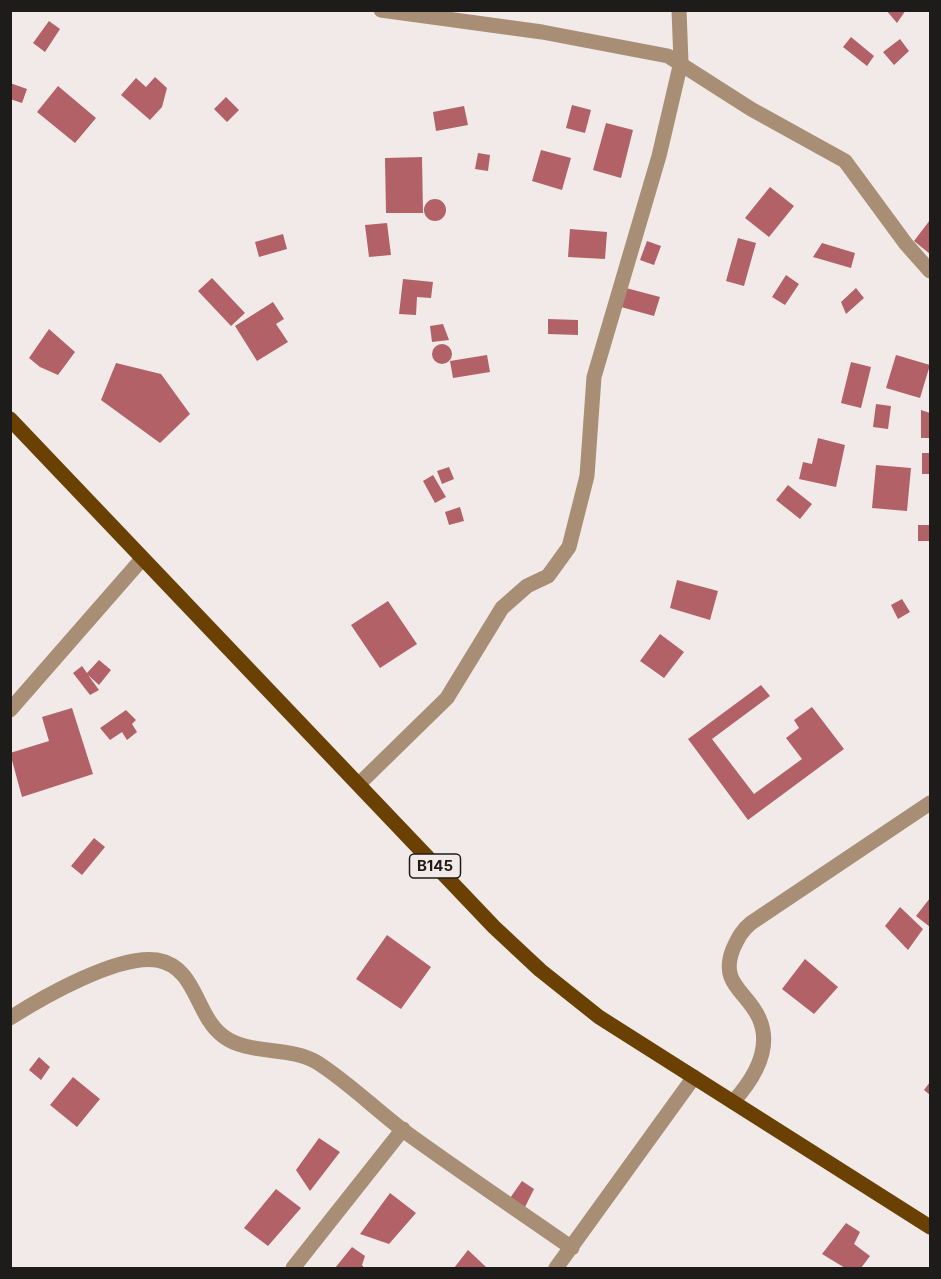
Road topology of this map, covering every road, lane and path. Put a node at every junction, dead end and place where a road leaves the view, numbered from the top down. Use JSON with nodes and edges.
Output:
{"nodes":[{"id":1,"x":381,"y":10,"type":"edge"},
{"id":2,"x":679,"y":10,"type":"edge"},
{"id":3,"x":681,"y":62,"type":"junction"},
{"id":4,"x":930,"y":271,"type":"edge"},
{"id":5,"x":10,"y":419,"type":"edge"},
{"id":6,"x":142,"y":559,"type":"junction"},
{"id":7,"x":10,"y":710,"type":"edge"},
{"id":8,"x":359,"y":784,"type":"junction"},
{"id":9,"x":930,"y":803,"type":"edge"},
{"id":10,"x":10,"y":1018,"type":"edge"},
{"id":11,"x":694,"y":1077,"type":"junction"},
{"id":12,"x":733,"y":1102,"type":"junction"},
{"id":13,"x":403,"y":1130,"type":"junction"},
{"id":14,"x":930,"y":1227,"type":"edge"},
{"id":15,"x":572,"y":1248,"type":"junction"},
{"id":16,"x":293,"y":1269,"type":"edge"},
{"id":17,"x":556,"y":1269,"type":"edge"}],
"edges":[{"from":1,"to":3,"type":"street"},
{"from":2,"to":3,"type":"street"},
{"from":3,"to":4,"type":"street"},
{"from":3,"to":8,"type":"street"},
{"from":5,"to":6,"type":"main road","number":"B145"},
{"from":6,"to":7,"type":"street"},
{"from":6,"to":8,"type":"main road","number":"B145"},
{"from":8,"to":11,"type":"main road","number":"B145"},
{"from":9,"to":12,"type":"street"},
{"from":10,"to":13,"type":"street"},
{"from":11,"to":12,"type":"main road","number":"B145"},
{"from":11,"to":15,"type":"street"},
{"from":12,"to":14,"type":"main road","number":"B145"},
{"from":13,"to":15,"type":"street"},
{"from":13,"to":16,"type":"street"},
{"from":15,"to":17,"type":"street"}]}
